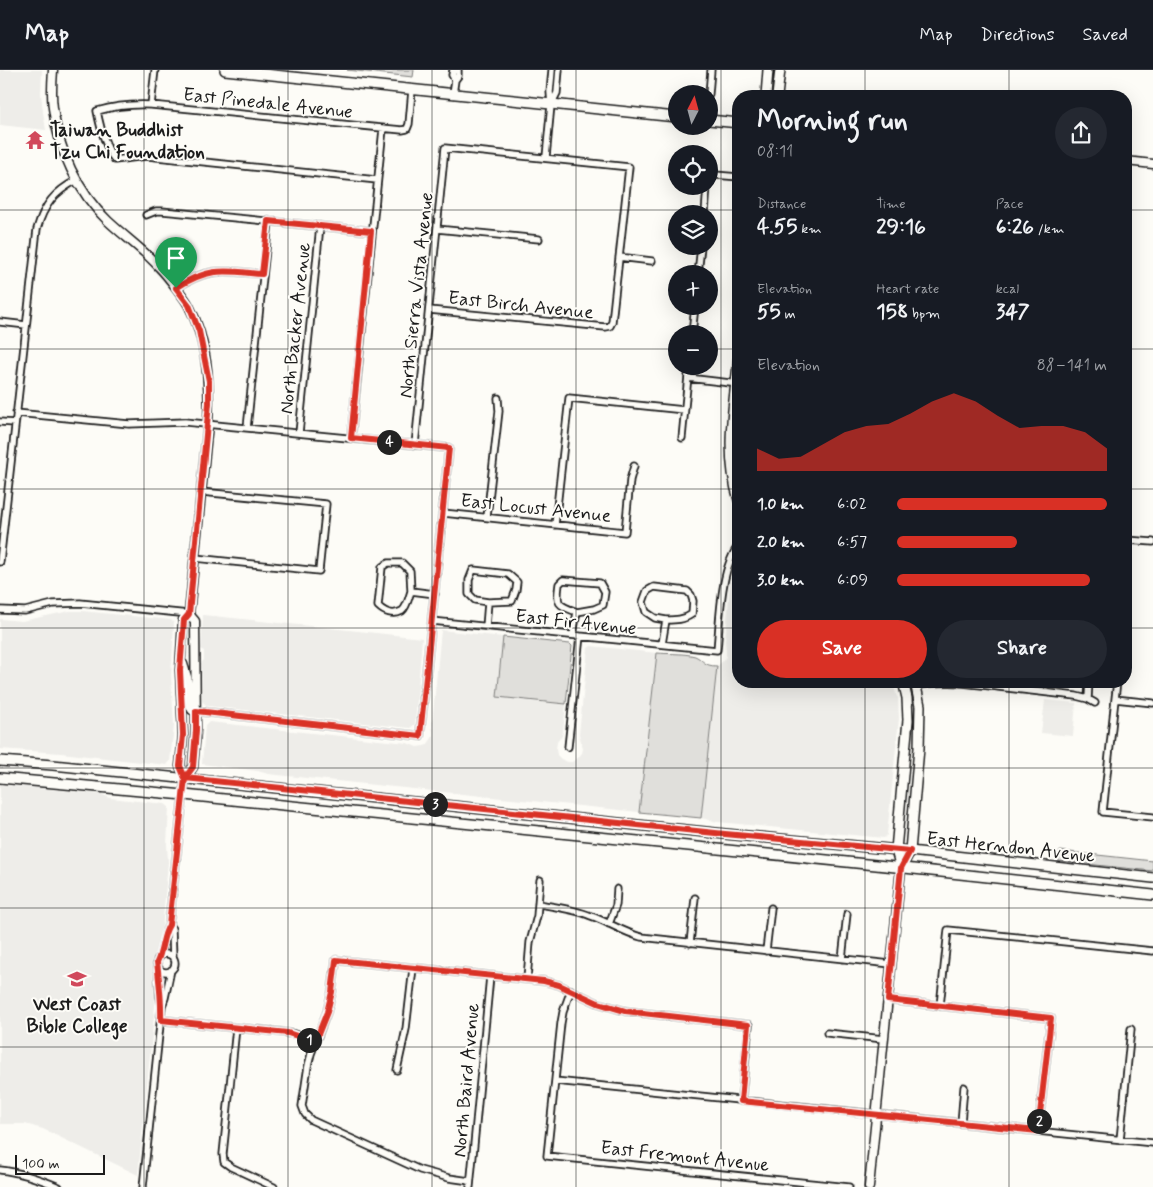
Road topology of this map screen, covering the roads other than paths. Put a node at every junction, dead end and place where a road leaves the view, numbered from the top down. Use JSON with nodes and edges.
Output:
{"nodes":[{"id":1,"x":52,"y":70,"type":"edge"},
{"id":2,"x":155,"y":70,"type":"edge"},
{"id":3,"x":224,"y":70,"type":"edge"},
{"id":4,"x":453,"y":70,"type":"edge"},
{"id":5,"x":458,"y":70,"type":"edge"},
{"id":6,"x":552,"y":70,"type":"edge"},
{"id":7,"x":559,"y":70,"type":"edge"},
{"id":8,"x":711,"y":70,"type":"edge"},
{"id":9,"x":768,"y":70,"type":"edge"},
{"id":10,"x":780,"y":70,"type":"edge"},
{"id":11,"x":455,"y":80,"type":"junction"},
{"id":12,"x":710,"y":85,"type":"edge"},
{"id":13,"x":412,"y":90,"type":"junction"},
{"id":14,"x":766,"y":90,"type":"edge"},
{"id":15,"x":778,"y":90,"type":"edge"},
{"id":16,"x":453,"y":94,"type":"junction"},
{"id":17,"x":151,"y":105,"type":"junction"},
{"id":18,"x":551,"y":105,"type":"junction"},
{"id":19,"x":668,"y":116,"type":"edge"},
{"id":20,"x":718,"y":121,"type":"edge"},
{"id":21,"x":732,"y":122,"type":"edge"},
{"id":22,"x":383,"y":129,"type":"junction"},
{"id":23,"x":546,"y":157,"type":"junction"},
{"id":24,"x":1132,"y":162,"type":"edge"},
{"id":25,"x":1153,"y":164,"type":"edge"},
{"id":26,"x":718,"y":175,"type":"edge"},
{"id":27,"x":732,"y":176,"type":"edge"},
{"id":28,"x":77,"y":180,"type":"junction"},
{"id":29,"x":377,"y":180,"type":"junction"},
{"id":30,"x":146,"y":215,"type":"dead end"},
{"id":31,"x":268,"y":221,"type":"junction"},
{"id":32,"x":320,"y":226,"type":"junction"},
{"id":33,"x":437,"y":229,"type":"junction"},
{"id":34,"x":371,"y":231,"type":"junction"},
{"id":35,"x":539,"y":239,"type":"dead end"},
{"id":36,"x":619,"y":257,"type":"junction"},
{"id":37,"x":652,"y":261,"type":"dead end"},
{"id":38,"x":262,"y":274,"type":"junction"},
{"id":39,"x":176,"y":288,"type":"junction"},
{"id":40,"x":429,"y":310,"type":"junction"},
{"id":41,"x":0,"y":322,"type":"edge"},
{"id":42,"x":26,"y":325,"type":"junction"},
{"id":43,"x":688,"y":375,"type":"edge"},
{"id":44,"x":688,"y":378,"type":"junction"},
{"id":45,"x":732,"y":383,"type":"edge"},
{"id":46,"x":498,"y":398,"type":"dead end"},
{"id":47,"x":684,"y":410,"type":"junction"},
{"id":48,"x":16,"y":413,"type":"junction"},
{"id":49,"x":0,"y":422,"type":"edge"},
{"id":50,"x":15,"y":423,"type":"junction"},
{"id":51,"x":732,"y":423,"type":"edge"},
{"id":52,"x":208,"y":424,"type":"junction"},
{"id":53,"x":247,"y":428,"type":"junction"},
{"id":54,"x":299,"y":433,"type":"junction"},
{"id":55,"x":351,"y":438,"type":"junction"},
{"id":56,"x":682,"y":438,"type":"dead end"},
{"id":57,"x":415,"y":445,"type":"junction"},
{"id":58,"x":634,"y":466,"type":"dead end"},
{"id":59,"x":732,"y":470,"type":"edge"},
{"id":60,"x":201,"y":492,"type":"junction"},
{"id":61,"x":443,"y":513,"type":"junction"},
{"id":62,"x":487,"y":518,"type":"junction"},
{"id":63,"x":555,"y":524,"type":"junction"},
{"id":64,"x":1132,"y":540,"type":"edge"},
{"id":65,"x":1153,"y":542,"type":"edge"},
{"id":66,"x":732,"y":556,"type":"edge"},
{"id":67,"x":195,"y":558,"type":"junction"},
{"id":68,"x":0,"y":562,"type":"edge"},
{"id":69,"x":411,"y":591,"type":"junction"},
{"id":70,"x":435,"y":594,"type":"junction"},
{"id":71,"x":488,"y":602,"type":"junction"},
{"id":72,"x":0,"y":610,"type":"edge"},
{"id":73,"x":577,"y":612,"type":"junction"},
{"id":74,"x":189,"y":614,"type":"junction"},
{"id":75,"x":666,"y":620,"type":"junction"},
{"id":76,"x":432,"y":621,"type":"junction"},
{"id":77,"x":486,"y":626,"type":"junction"},
{"id":78,"x":576,"y":636,"type":"junction"},
{"id":79,"x":662,"y":644,"type":"junction"},
{"id":80,"x":181,"y":655,"type":"junction"},
{"id":81,"x":909,"y":688,"type":"edge"},
{"id":82,"x":911,"y":688,"type":"edge"},
{"id":83,"x":1021,"y":688,"type":"edge"},
{"id":84,"x":1089,"y":688,"type":"edge"},
{"id":85,"x":1116,"y":688,"type":"edge"},
{"id":86,"x":1088,"y":699,"type":"junction"},
{"id":87,"x":1115,"y":699,"type":"junction"},
{"id":88,"x":1153,"y":703,"type":"edge"},
{"id":89,"x":1095,"y":704,"type":"dead end"},
{"id":90,"x":196,"y":711,"type":"junction"},
{"id":91,"x":568,"y":747,"type":"dead end"},
{"id":92,"x":0,"y":761,"type":"edge"},
{"id":93,"x":0,"y":778,"type":"edge"},
{"id":94,"x":185,"y":778,"type":"junction"},
{"id":95,"x":184,"y":795,"type":"junction"},
{"id":96,"x":1153,"y":817,"type":"edge"},
{"id":97,"x":896,"y":850,"type":"junction"},
{"id":98,"x":910,"y":851,"type":"junction"},
{"id":99,"x":901,"y":868,"type":"junction"},
{"id":100,"x":1153,"y":878,"type":"edge"},
{"id":101,"x":540,"y":880,"type":"dead end"},
{"id":102,"x":617,"y":889,"type":"dead end"},
{"id":103,"x":1153,"y":895,"type":"edge"},
{"id":104,"x":695,"y":898,"type":"dead end"},
{"id":105,"x":538,"y":904,"type":"junction"},
{"id":106,"x":771,"y":908,"type":"dead end"},
{"id":107,"x":847,"y":914,"type":"dead end"},
{"id":108,"x":609,"y":924,"type":"junction"},
{"id":109,"x":169,"y":925,"type":"junction"},
{"id":110,"x":690,"y":943,"type":"junction"},
{"id":111,"x":766,"y":951,"type":"junction"},
{"id":112,"x":1153,"y":951,"type":"edge"},
{"id":113,"x":160,"y":957,"type":"junction"},
{"id":114,"x":173,"y":958,"type":"junction"},
{"id":115,"x":842,"y":959,"type":"junction"},
{"id":116,"x":891,"y":964,"type":"junction"},
{"id":117,"x":158,"y":967,"type":"junction"},
{"id":118,"x":413,"y":968,"type":"junction"},
{"id":119,"x":171,"y":970,"type":"junction"},
{"id":120,"x":490,"y":976,"type":"junction"},
{"id":121,"x":527,"y":979,"type":"junction"},
{"id":122,"x":571,"y":990,"type":"junction"},
{"id":123,"x":888,"y":1000,"type":"junction"},
{"id":124,"x":162,"y":1006,"type":"junction"},
{"id":125,"x":940,"y":1006,"type":"junction"},
{"id":126,"x":161,"y":1020,"type":"junction"},
{"id":127,"x":236,"y":1028,"type":"junction"},
{"id":128,"x":1131,"y":1029,"type":"dead end"},
{"id":129,"x":827,"y":1033,"type":"dead end"},
{"id":130,"x":884,"y":1039,"type":"junction"},
{"id":131,"x":315,"y":1042,"type":"junction"},
{"id":132,"x":397,"y":1070,"type":"dead end"},
{"id":133,"x":555,"y":1081,"type":"junction"},
{"id":134,"x":964,"y":1087,"type":"dead end"},
{"id":135,"x":741,"y":1101,"type":"junction"},
{"id":136,"x":876,"y":1114,"type":"junction"},
{"id":137,"x":961,"y":1123,"type":"junction"},
{"id":138,"x":1038,"y":1131,"type":"junction"},
{"id":139,"x":1120,"y":1140,"type":"junction"},
{"id":140,"x":1153,"y":1143,"type":"edge"},
{"id":141,"x":0,"y":1170,"type":"edge"},
{"id":142,"x":470,"y":1184,"type":"edge"},
{"id":143,"x":59,"y":1187,"type":"edge"},
{"id":144,"x":144,"y":1187,"type":"edge"},
{"id":145,"x":274,"y":1187,"type":"edge"},
{"id":146,"x":849,"y":1187,"type":"edge"},
{"id":147,"x":869,"y":1187,"type":"edge"}],
"edges":[{"from":1,"to":28,"type":"street"},
{"from":2,"to":17,"type":"street"},
{"from":3,"to":13,"type":"main road"},
{"from":4,"to":11,"type":"street"},
{"from":5,"to":11,"type":"street"},
{"from":6,"to":18,"type":"street"},
{"from":7,"to":18,"type":"street"},
{"from":8,"to":12,"type":"street"},
{"from":9,"to":14,"type":"main road"},
{"from":10,"to":15,"type":"main road"},
{"from":11,"to":16,"type":"street"},
{"from":13,"to":16,"type":"main road"},
{"from":13,"to":22,"type":"street","name":"East Pinedale Avenue"},
{"from":16,"to":18,"type":"main road"},
{"from":17,"to":22,"type":"street","name":"East Pinedale Avenue"},
{"from":17,"to":29,"type":"street","name":"East Pinedale Avenue"},
{"from":18,"to":19,"type":"main road"},
{"from":18,"to":23,"type":"street"},
{"from":20,"to":21,"type":"main road"},
{"from":22,"to":29,"type":"street"},
{"from":23,"to":33,"type":"street","name":"North Sierra Vista Avenue"},
{"from":23,"to":36,"type":"street"},
{"from":24,"to":25,"type":"street"},
{"from":26,"to":27,"type":"street"},
{"from":28,"to":39,"type":"street"},
{"from":28,"to":42,"type":"street"},
{"from":29,"to":34,"type":"street"},
{"from":30,"to":31,"type":"street"},
{"from":31,"to":32,"type":"street"},
{"from":31,"to":38,"type":"street"},
{"from":32,"to":34,"type":"street"},
{"from":32,"to":54,"type":"street","name":"North Backer Avenue"},
{"from":33,"to":35,"type":"street"},
{"from":33,"to":40,"type":"street","name":"North Sierra Vista Avenue"},
{"from":34,"to":55,"type":"street"},
{"from":36,"to":37,"type":"street"},
{"from":36,"to":40,"type":"street","name":"East Birch Avenue"},
{"from":38,"to":39,"type":"street"},
{"from":38,"to":53,"type":"street"},
{"from":39,"to":52,"type":"street"},
{"from":40,"to":57,"type":"street","name":"North Sierra Vista Avenue"},
{"from":41,"to":42,"type":"street"},
{"from":42,"to":48,"type":"street"},
{"from":43,"to":44,"type":"street"},
{"from":44,"to":45,"type":"street"},
{"from":44,"to":47,"type":"street"},
{"from":46,"to":62,"type":"street"},
{"from":47,"to":56,"type":"street"},
{"from":47,"to":63,"type":"street"},
{"from":48,"to":50,"type":"street"},
{"from":48,"to":52,"type":"street"},
{"from":49,"to":50,"type":"street"},
{"from":50,"to":68,"type":"street"},
{"from":51,"to":59,"type":"main road"},
{"from":52,"to":53,"type":"street"},
{"from":52,"to":60,"type":"street"},
{"from":53,"to":54,"type":"street"},
{"from":54,"to":55,"type":"street"},
{"from":55,"to":57,"type":"street"},
{"from":57,"to":61,"type":"street"},
{"from":58,"to":63,"type":"street","name":"East Locust Avenue"},
{"from":60,"to":67,"type":"street"},
{"from":60,"to":67,"type":"street"},
{"from":61,"to":62,"type":"street","name":"East Locust Avenue"},
{"from":61,"to":70,"type":"street"},
{"from":62,"to":63,"type":"street","name":"East Locust Avenue"},
{"from":64,"to":65,"type":"street"},
{"from":66,"to":79,"type":"street","name":"East Fir Avenue"},
{"from":67,"to":74,"type":"street"},
{"from":69,"to":69,"type":"street"},
{"from":69,"to":70,"type":"street"},
{"from":70,"to":76,"type":"street"},
{"from":71,"to":71,"type":"street"},
{"from":71,"to":77,"type":"street"},
{"from":72,"to":74,"type":"street"},
{"from":73,"to":73,"type":"street"},
{"from":73,"to":78,"type":"street"},
{"from":74,"to":80,"type":"street"},
{"from":74,"to":90,"type":"street"},
{"from":75,"to":75,"type":"street"},
{"from":75,"to":79,"type":"street"},
{"from":76,"to":77,"type":"street","name":"East Fir Avenue"},
{"from":76,"to":90,"type":"street"},
{"from":77,"to":78,"type":"street","name":"East Fir Avenue"},
{"from":78,"to":79,"type":"street","name":"East Fir Avenue"},
{"from":78,"to":91,"type":"street"},
{"from":80,"to":90,"type":"street"},
{"from":80,"to":94,"type":"street"},
{"from":81,"to":97,"type":"main road"},
{"from":82,"to":98,"type":"main road"},
{"from":83,"to":86,"type":"street"},
{"from":84,"to":86,"type":"street"},
{"from":85,"to":87,"type":"street"},
{"from":86,"to":89,"type":"street"},
{"from":87,"to":88,"type":"street"},
{"from":87,"to":96,"type":"street"},
{"from":90,"to":94,"type":"street"},
{"from":92,"to":94,"type":"main road","name":"East Herndon Avenue"},
{"from":93,"to":95,"type":"main road","name":"East Herndon Avenue"},
{"from":94,"to":95,"type":"street"},
{"from":94,"to":97,"type":"main road","name":"East Herndon Avenue"},
{"from":95,"to":99,"type":"main road","name":"East Herndon Avenue"},
{"from":95,"to":109,"type":"street"},
{"from":97,"to":98,"type":"main road","name":"East Herndon Avenue"},
{"from":97,"to":99,"type":"main road"},
{"from":98,"to":99,"type":"main road"},
{"from":98,"to":100,"type":"main road","name":"East Herndon Avenue"},
{"from":99,"to":103,"type":"main road","name":"East Herndon Avenue"},
{"from":99,"to":116,"type":"street"},
{"from":101,"to":105,"type":"street"},
{"from":102,"to":108,"type":"street"},
{"from":104,"to":110,"type":"street"},
{"from":105,"to":108,"type":"street"},
{"from":105,"to":121,"type":"street"},
{"from":106,"to":111,"type":"street"},
{"from":107,"to":115,"type":"street"},
{"from":108,"to":110,"type":"street"},
{"from":109,"to":113,"type":"street"},
{"from":109,"to":114,"type":"street"},
{"from":110,"to":111,"type":"street"},
{"from":111,"to":115,"type":"street"},
{"from":112,"to":125,"type":"street"},
{"from":113,"to":114,"type":"street"},
{"from":113,"to":117,"type":"street"},
{"from":114,"to":119,"type":"street"},
{"from":115,"to":116,"type":"street"},
{"from":116,"to":123,"type":"street"},
{"from":117,"to":119,"type":"street"},
{"from":117,"to":124,"type":"street"},
{"from":118,"to":120,"type":"street"},
{"from":118,"to":131,"type":"street"},
{"from":118,"to":132,"type":"street"},
{"from":119,"to":124,"type":"street"},
{"from":120,"to":121,"type":"street"},
{"from":120,"to":142,"type":"street","name":"North Baird Avenue"},
{"from":121,"to":122,"type":"street"},
{"from":122,"to":133,"type":"street"},
{"from":122,"to":135,"type":"street"},
{"from":123,"to":125,"type":"street"},
{"from":123,"to":130,"type":"street"},
{"from":124,"to":126,"type":"street"},
{"from":125,"to":138,"type":"street"},
{"from":126,"to":127,"type":"street"},
{"from":126,"to":144,"type":"street"},
{"from":127,"to":131,"type":"street"},
{"from":127,"to":145,"type":"street"},
{"from":128,"to":139,"type":"street"},
{"from":129,"to":130,"type":"street"},
{"from":130,"to":136,"type":"street"},
{"from":131,"to":142,"type":"street"},
{"from":133,"to":135,"type":"street"},
{"from":133,"to":146,"type":"street","name":"East Fremont Avenue"},
{"from":134,"to":137,"type":"street"},
{"from":135,"to":136,"type":"street"},
{"from":136,"to":137,"type":"street"},
{"from":136,"to":147,"type":"street"},
{"from":137,"to":138,"type":"street"},
{"from":138,"to":139,"type":"street"},
{"from":139,"to":140,"type":"street"},
{"from":141,"to":143,"type":"street"}]}
